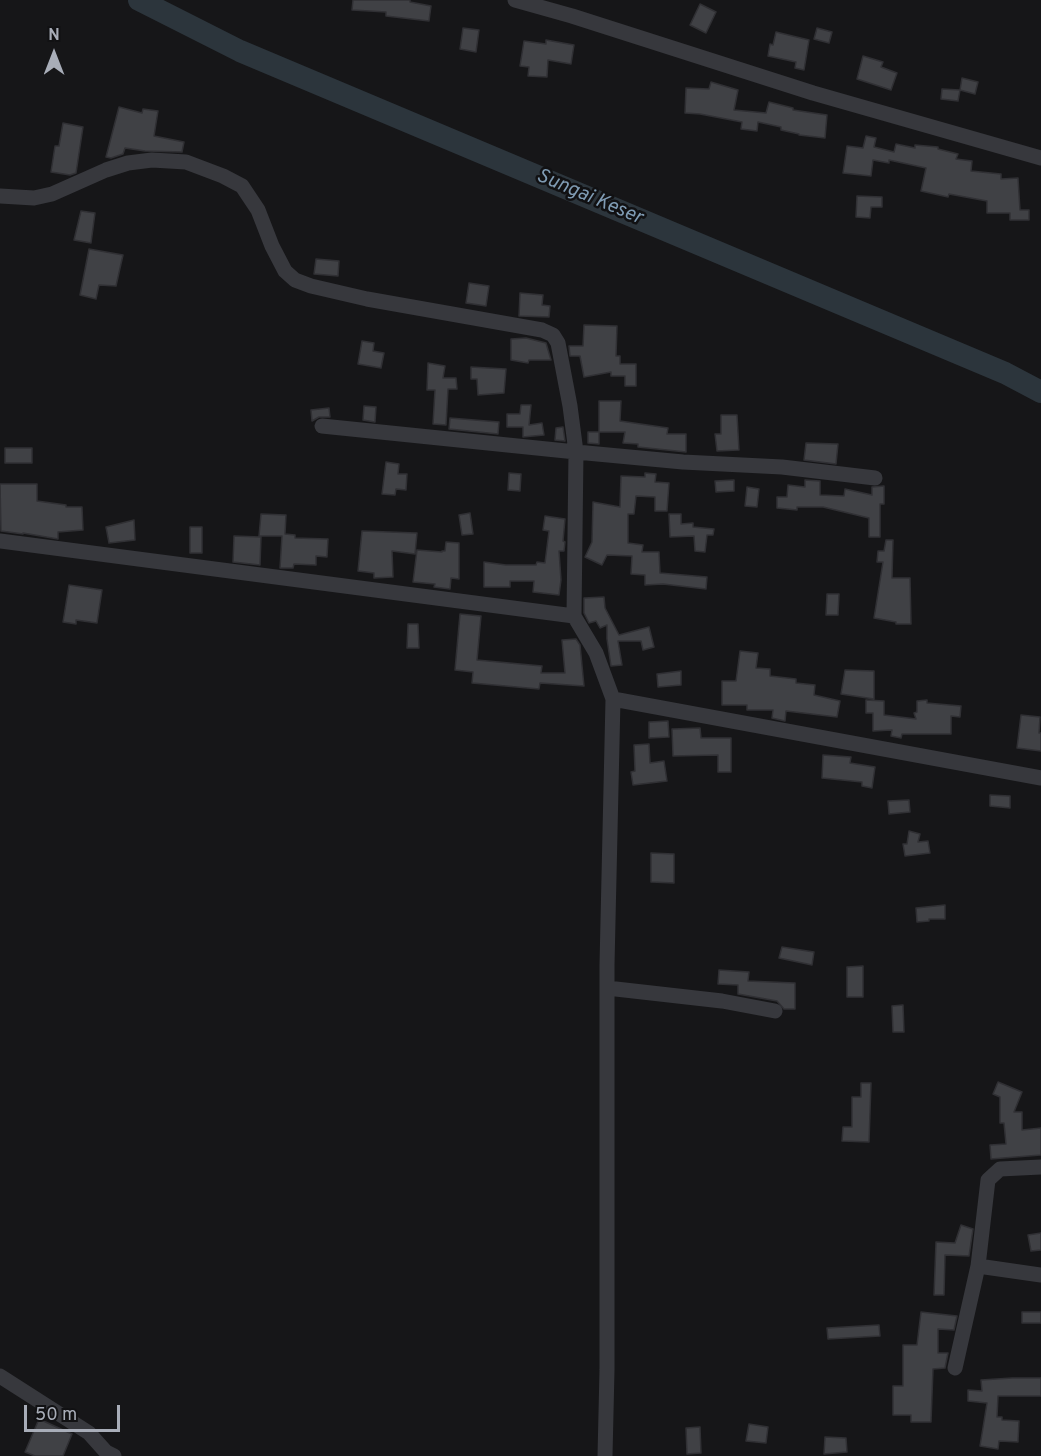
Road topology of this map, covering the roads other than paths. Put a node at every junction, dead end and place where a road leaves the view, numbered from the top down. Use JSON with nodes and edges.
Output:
{"nodes":[{"id":1,"x":515,"y":0,"type":"edge"},
{"id":2,"x":541,"y":3,"type":"edge"},
{"id":3,"x":1041,"y":158,"type":"edge"},
{"id":4,"x":0,"y":196,"type":"edge"},
{"id":5,"x":322,"y":426,"type":"dead end"},
{"id":6,"x":576,"y":452,"type":"junction"},
{"id":7,"x":875,"y":478,"type":"dead end"},
{"id":8,"x":0,"y":541,"type":"edge"},
{"id":9,"x":574,"y":616,"type":"junction"},
{"id":10,"x":613,"y":699,"type":"junction"},
{"id":11,"x":1041,"y":778,"type":"edge"},
{"id":12,"x":607,"y":988,"type":"junction"},
{"id":13,"x":775,"y":1011,"type":"dead end"},
{"id":14,"x":1041,"y":1167,"type":"edge"},
{"id":15,"x":978,"y":1266,"type":"junction"},
{"id":16,"x":1041,"y":1275,"type":"edge"},
{"id":17,"x":955,"y":1368,"type":"dead end"},
{"id":18,"x":0,"y":1376,"type":"edge"},
{"id":19,"x":114,"y":1456,"type":"edge"},
{"id":20,"x":605,"y":1456,"type":"edge"}],
"edges":[{"from":1,"to":2,"type":"street"},
{"from":2,"to":3,"type":"street"},
{"from":4,"to":6,"type":"street"},
{"from":5,"to":6,"type":"street"},
{"from":6,"to":7,"type":"street"},
{"from":6,"to":9,"type":"street"},
{"from":8,"to":9,"type":"street"},
{"from":9,"to":10,"type":"street"},
{"from":10,"to":11,"type":"street"},
{"from":10,"to":12,"type":"street"},
{"from":12,"to":13,"type":"street"},
{"from":12,"to":20,"type":"street"},
{"from":14,"to":15,"type":"street"},
{"from":15,"to":16,"type":"street"},
{"from":15,"to":17,"type":"street"},
{"from":18,"to":19,"type":"street"}]}
